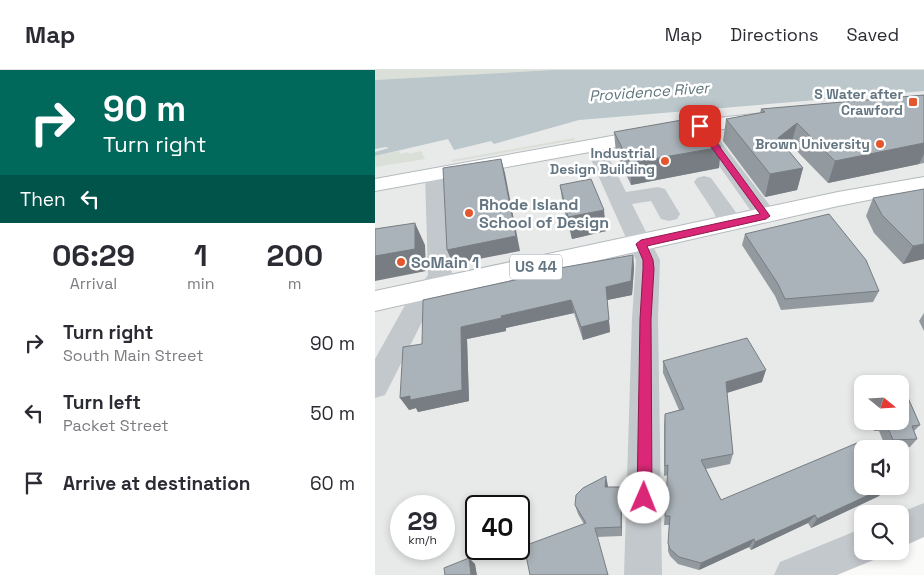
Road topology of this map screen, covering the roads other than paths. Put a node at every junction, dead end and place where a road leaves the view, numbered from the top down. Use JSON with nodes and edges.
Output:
{"nodes":[{"id":1,"x":783,"y":117,"type":"edge"},
{"id":2,"x":700,"y":126,"type":"junction"},
{"id":3,"x":595,"y":146,"type":"junction"},
{"id":4,"x":435,"y":174,"type":"junction"},
{"id":5,"x":704,"y":182,"type":"dead end"},
{"id":6,"x":924,"y":183,"type":"edge"},
{"id":7,"x":375,"y":185,"type":"edge"},
{"id":8,"x":620,"y":200,"type":"junction"},
{"id":9,"x":669,"y":214,"type":"dead end"},
{"id":10,"x":766,"y":216,"type":"junction"},
{"id":11,"x":730,"y":224,"type":"junction"},
{"id":12,"x":641,"y":244,"type":"junction"},
{"id":13,"x":431,"y":290,"type":"junction"},
{"id":14,"x":375,"y":301,"type":"edge"},
{"id":15,"x":375,"y":386,"type":"edge"},
{"id":16,"x":924,"y":520,"type":"edge"},
{"id":17,"x":909,"y":526,"type":"edge"},
{"id":18,"x":854,"y":550,"type":"edge"},
{"id":19,"x":643,"y":575,"type":"edge"},
{"id":20,"x":793,"y":575,"type":"edge"}],
"edges":[{"from":1,"to":2,"type":"main road"},
{"from":2,"to":3,"type":"main road"},
{"from":2,"to":10,"type":"street"},
{"from":3,"to":4,"type":"main road"},
{"from":3,"to":8,"type":"street"},
{"from":4,"to":7,"type":"main road"},
{"from":4,"to":13,"type":"street"},
{"from":5,"to":11,"type":"street"},
{"from":6,"to":10,"type":"main road","number":"US 44"},
{"from":8,"to":9,"type":"street"},
{"from":8,"to":12,"type":"street"},
{"from":10,"to":11,"type":"main road","number":"US 44"},
{"from":11,"to":12,"type":"main road","number":"US 44"},
{"from":12,"to":13,"type":"main road","number":"US 44"},
{"from":12,"to":19,"type":"street"},
{"from":13,"to":14,"type":"main road","number":"US 44"},
{"from":13,"to":15,"type":"street"},
{"from":16,"to":17,"type":"street"},
{"from":18,"to":20,"type":"street"}]}
